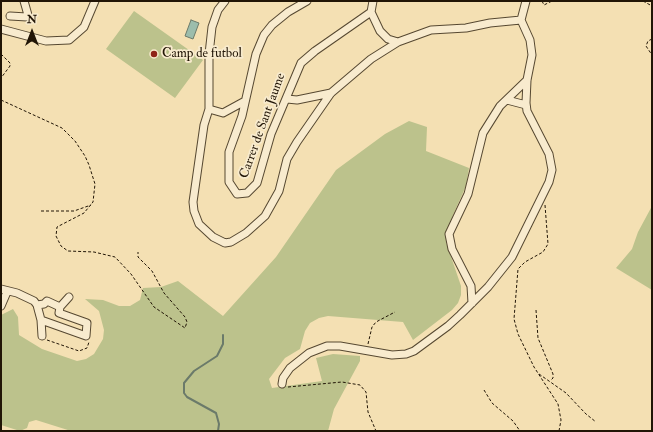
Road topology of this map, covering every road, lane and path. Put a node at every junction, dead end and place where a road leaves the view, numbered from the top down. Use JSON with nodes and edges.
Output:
{"nodes":[{"id":1,"x":24,"y":1,"type":"edge"},
{"id":2,"x":95,"y":1,"type":"edge"},
{"id":3,"x":225,"y":1,"type":"edge"},
{"id":4,"x":307,"y":1,"type":"edge"},
{"id":5,"x":373,"y":1,"type":"edge"},
{"id":6,"x":526,"y":1,"type":"edge"},
{"id":7,"x":542,"y":1,"type":"edge"},
{"id":8,"x":552,"y":1,"type":"edge"},
{"id":9,"x":643,"y":1,"type":"edge"},
{"id":10,"x":652,"y":6,"type":"edge"},
{"id":11,"x":371,"y":12,"type":"junction"},
{"id":12,"x":10,"y":16,"type":"dead end"},
{"id":13,"x":521,"y":20,"type":"junction"},
{"id":14,"x":1,"y":29,"type":"edge"},
{"id":15,"x":652,"y":39,"type":"edge"},
{"id":16,"x":398,"y":42,"type":"junction"},
{"id":17,"x":1,"y":54,"type":"edge"},
{"id":18,"x":652,"y":55,"type":"edge"},
{"id":19,"x":1,"y":78,"type":"edge"},
{"id":20,"x":527,"y":80,"type":"junction"},
{"id":21,"x":331,"y":93,"type":"junction"},
{"id":22,"x":287,"y":99,"type":"junction"},
{"id":23,"x":1,"y":100,"type":"edge"},
{"id":24,"x":245,"y":100,"type":"junction"},
{"id":25,"x":507,"y":100,"type":"junction"},
{"id":26,"x":526,"y":104,"type":"junction"},
{"id":27,"x":209,"y":110,"type":"junction"},
{"id":28,"x":544,"y":192,"type":"junction"},
{"id":29,"x":92,"y":204,"type":"junction"},
{"id":30,"x":41,"y":211,"type":"dead end"},
{"id":31,"x":138,"y":252,"type":"dead end"},
{"id":32,"x":471,"y":286,"type":"junction"},
{"id":33,"x":488,"y":287,"type":"junction"},
{"id":34,"x":4,"y":291,"type":"edge"},
{"id":35,"x":69,"y":297,"type":"dead end"},
{"id":36,"x":472,"y":303,"type":"junction"},
{"id":37,"x":1,"y":306,"type":"edge"},
{"id":38,"x":37,"y":306,"type":"junction"},
{"id":39,"x":60,"y":307,"type":"junction"},
{"id":40,"x":536,"y":310,"type":"dead end"},
{"id":41,"x":395,"y":312,"type":"dead end"},
{"id":42,"x":41,"y":320,"type":"junction"},
{"id":43,"x":42,"y":336,"type":"joint"},
{"id":44,"x":86,"y":336,"type":"junction"},
{"id":45,"x":368,"y":351,"type":"junction"},
{"id":46,"x":538,"y":372,"type":"junction"},
{"id":47,"x":550,"y":380,"type":"junction"},
{"id":48,"x":282,"y":384,"type":"joint"},
{"id":49,"x":484,"y":390,"type":"dead end"},
{"id":50,"x":596,"y":422,"type":"dead end"},
{"id":51,"x":376,"y":431,"type":"edge"},
{"id":52,"x":520,"y":431,"type":"edge"},
{"id":53,"x":559,"y":431,"type":"edge"}],
"edges":[{"from":1,"to":12,"type":"street"},
{"from":2,"to":14,"type":"street"},
{"from":3,"to":27,"type":"street"},
{"from":4,"to":24,"type":"street","name":"Carrer de Sant Jaume"},
{"from":5,"to":11,"type":"street"},
{"from":6,"to":13,"type":"street"},
{"from":7,"to":8,"type":"path"},
{"from":9,"to":10,"type":"path"},
{"from":11,"to":16,"type":"street"},
{"from":11,"to":22,"type":"street","name":"Carrer de Sant Jaume"},
{"from":13,"to":16,"type":"street"},
{"from":13,"to":20,"type":"street"},
{"from":15,"to":18,"type":"path"},
{"from":16,"to":21,"type":"street"},
{"from":17,"to":19,"type":"path"},
{"from":20,"to":25,"type":"street"},
{"from":20,"to":26,"type":"street"},
{"from":21,"to":22,"type":"street"},
{"from":21,"to":27,"type":"street"},
{"from":22,"to":24,"type":"street","name":"Carrer de Sant Jaume"},
{"from":23,"to":29,"type":"path"},
{"from":24,"to":27,"type":"street"},
{"from":25,"to":26,"type":"street"},
{"from":25,"to":32,"type":"street"},
{"from":26,"to":28,"type":"street"},
{"from":28,"to":33,"type":"street"},
{"from":28,"to":46,"type":"path"},
{"from":29,"to":30,"type":"path"},
{"from":29,"to":31,"type":"path"},
{"from":32,"to":33,"type":"street"},
{"from":32,"to":36,"type":"street"},
{"from":33,"to":36,"type":"street"},
{"from":34,"to":37,"type":"street"},
{"from":34,"to":38,"type":"street"},
{"from":35,"to":39,"type":"street"},
{"from":36,"to":45,"type":"street"},
{"from":38,"to":39,"type":"street"},
{"from":38,"to":42,"type":"street"},
{"from":39,"to":44,"type":"street"},
{"from":40,"to":47,"type":"path"},
{"from":41,"to":45,"type":"path"},
{"from":42,"to":43,"type":"street"},
{"from":42,"to":44,"type":"street"},
{"from":43,"to":44,"type":"path"},
{"from":45,"to":48,"type":"street"},
{"from":46,"to":47,"type":"path"},
{"from":46,"to":53,"type":"path"},
{"from":47,"to":50,"type":"path"},
{"from":48,"to":51,"type":"path"},
{"from":49,"to":52,"type":"path"}]}
